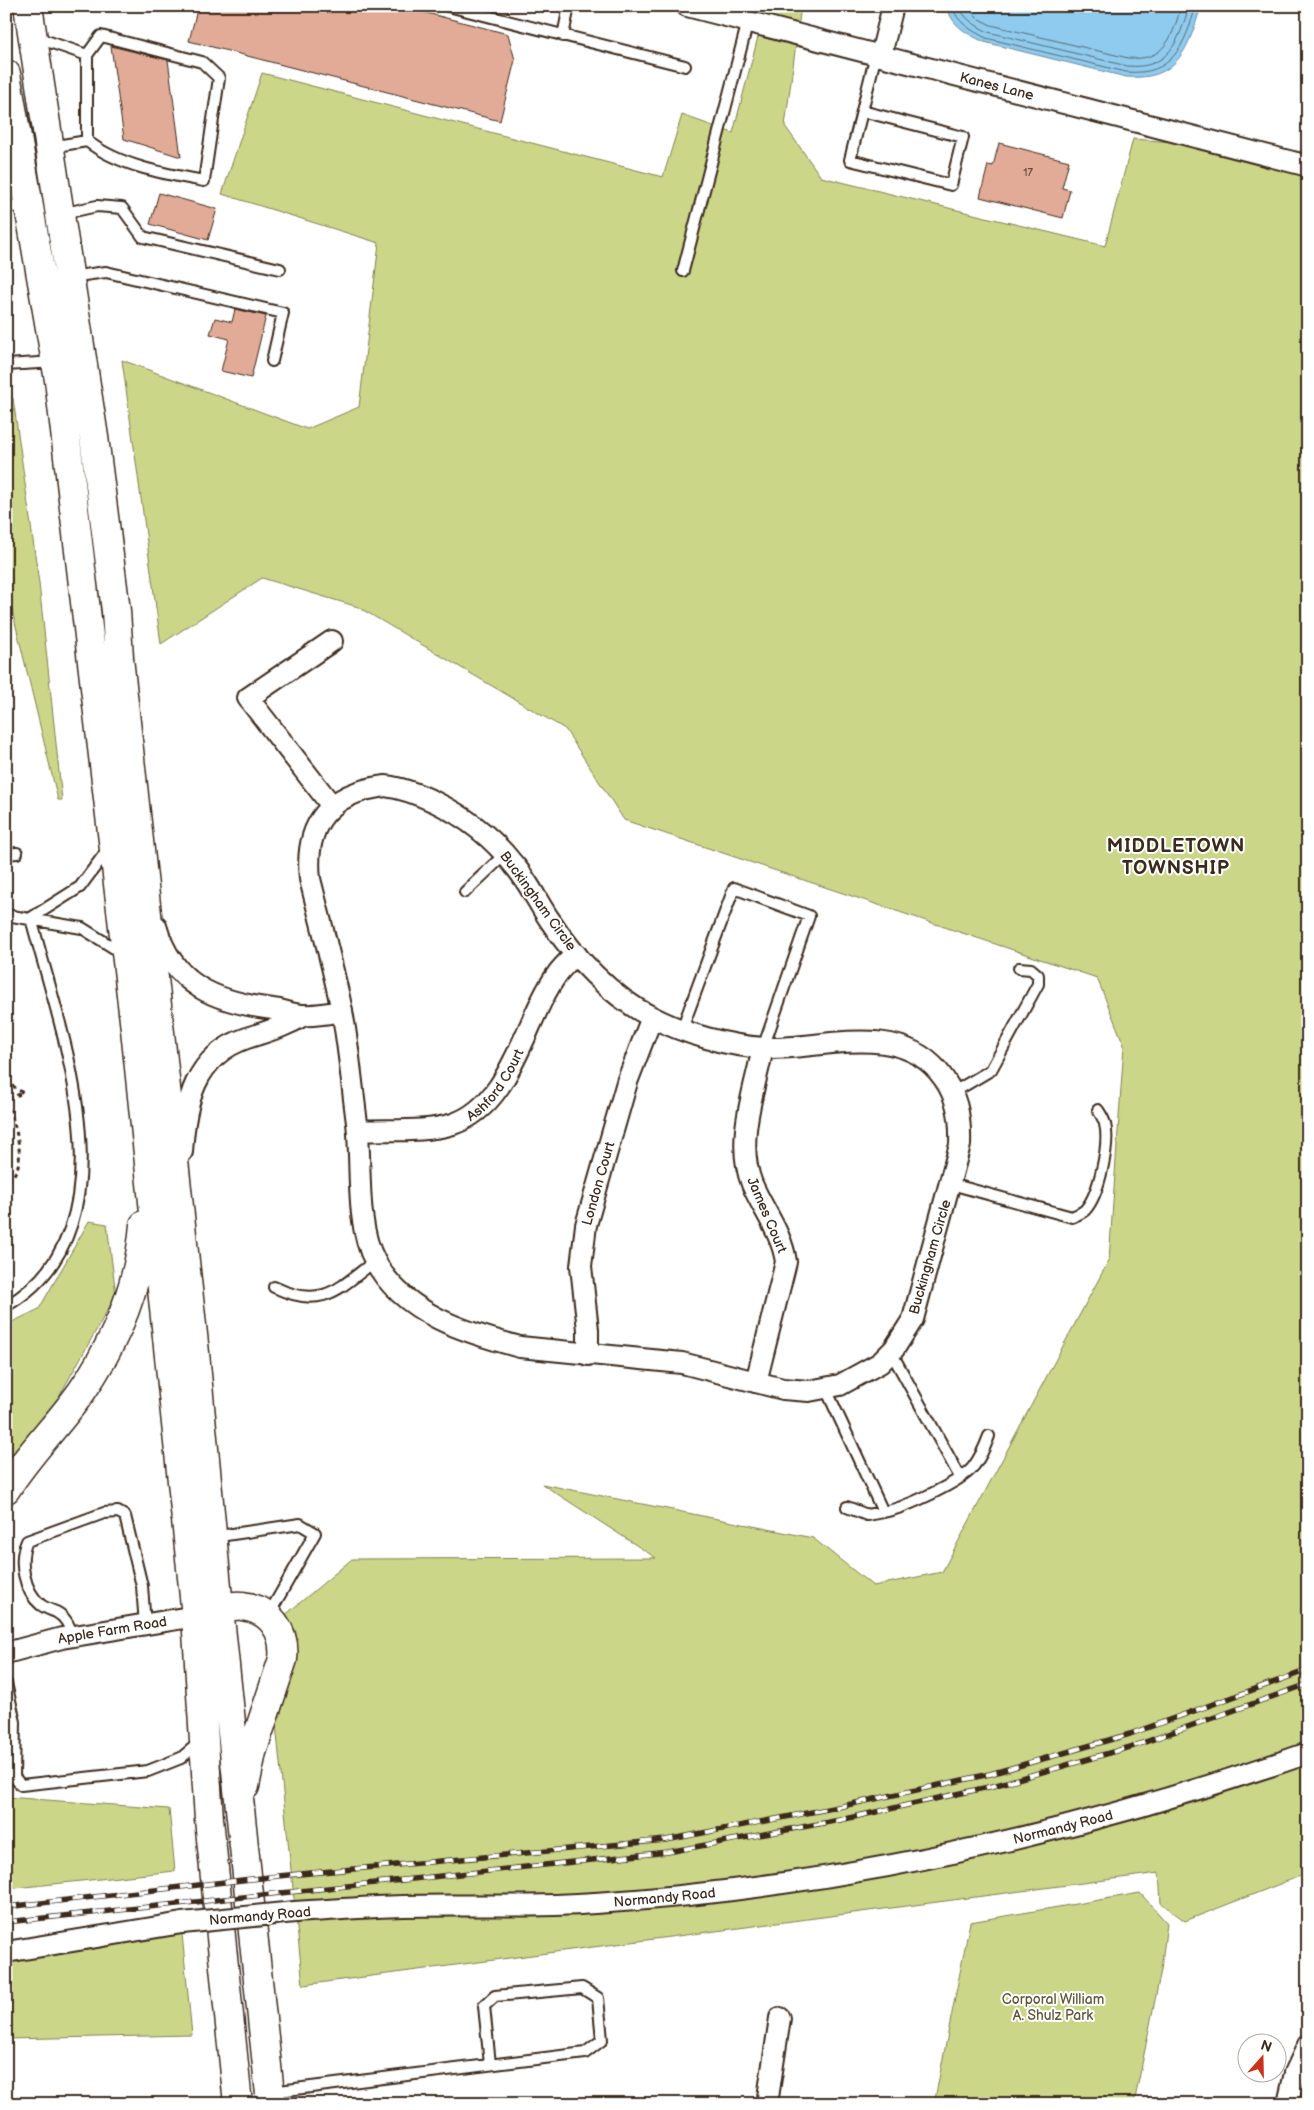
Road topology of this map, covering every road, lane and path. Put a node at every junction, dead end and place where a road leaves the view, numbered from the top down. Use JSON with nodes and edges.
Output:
{"nodes":[{"id":1,"x":28,"y":6,"type":"edge"},
{"id":2,"x":448,"y":6,"type":"edge"},
{"id":3,"x":569,"y":6,"type":"edge"},
{"id":4,"x":687,"y":6,"type":"edge"},
{"id":5,"x":893,"y":6,"type":"edge"},
{"id":6,"x":748,"y":22,"type":"junction"},
{"id":7,"x":32,"y":36,"type":"junction"},
{"id":8,"x":563,"y":36,"type":"junction"},
{"id":9,"x":878,"y":54,"type":"junction"},
{"id":10,"x":87,"y":55,"type":"junction"},
{"id":11,"x":685,"y":66,"type":"dead end"},
{"id":12,"x":6,"y":74,"type":"edge"},
{"id":13,"x":9,"y":106,"type":"edge"},
{"id":14,"x":862,"y":111,"type":"junction"},
{"id":15,"x":87,"y":141,"type":"junction"},
{"id":16,"x":12,"y":145,"type":"edge"},
{"id":17,"x":49,"y":147,"type":"junction"},
{"id":18,"x":1308,"y":166,"type":"edge"},
{"id":19,"x":18,"y":208,"type":"edge"},
{"id":20,"x":60,"y":215,"type":"junction"},
{"id":21,"x":280,"y":269,"type":"dead end"},
{"id":22,"x":683,"y":272,"type":"dead end"},
{"id":23,"x":69,"y":278,"type":"junction"},
{"id":24,"x":272,"y":361,"type":"dead end"},
{"id":25,"x":56,"y":362,"type":"junction"},
{"id":26,"x":6,"y":366,"type":"edge"},
{"id":27,"x":332,"y":641,"type":"dead end"},
{"id":28,"x":332,"y":806,"type":"junction"},
{"id":29,"x":113,"y":842,"type":"junction"},
{"id":30,"x":17,"y":853,"type":"dead end"},
{"id":31,"x":6,"y":854,"type":"edge"},
{"id":32,"x":505,"y":854,"type":"junction"},
{"id":33,"x":144,"y":881,"type":"junction"},
{"id":34,"x":465,"y":892,"type":"dead end"},
{"id":35,"x":6,"y":914,"type":"edge"},
{"id":36,"x":31,"y":918,"type":"junction"},
{"id":37,"x":576,"y":954,"type":"junction"},
{"id":38,"x":127,"y":957,"type":"junction"},
{"id":39,"x":1019,"y":968,"type":"dead end"},
{"id":40,"x":342,"y":1011,"type":"junction"},
{"id":41,"x":304,"y":1016,"type":"junction"},
{"id":42,"x":652,"y":1017,"type":"junction"},
{"id":43,"x":682,"y":1029,"type":"junction"},
{"id":44,"x":6,"y":1031,"type":"edge"},
{"id":45,"x":6,"y":1038,"type":"edge"},
{"id":46,"x":763,"y":1048,"type":"junction"},
{"id":47,"x":6,"y":1081,"type":"edge"},
{"id":48,"x":952,"y":1093,"type":"junction"},
{"id":49,"x":1098,"y":1110,"type":"dead end"},
{"id":50,"x":358,"y":1130,"type":"junction"},
{"id":51,"x":149,"y":1168,"type":"junction"},
{"id":52,"x":6,"y":1181,"type":"edge"},
{"id":53,"x":951,"y":1184,"type":"junction"},
{"id":54,"x":179,"y":1211,"type":"junction"},
{"id":55,"x":375,"y":1261,"type":"junction"},
{"id":56,"x":274,"y":1287,"type":"dead end"},
{"id":57,"x":6,"y":1306,"type":"edge"},
{"id":58,"x":891,"y":1352,"type":"junction"},
{"id":59,"x":588,"y":1355,"type":"junction"},
{"id":60,"x":756,"y":1382,"type":"junction"},
{"id":61,"x":826,"y":1389,"type":"junction"},
{"id":62,"x":989,"y":1436,"type":"dead end"},
{"id":63,"x":960,"y":1477,"type":"junction"},
{"id":64,"x":6,"y":1489,"type":"edge"},
{"id":65,"x":847,"y":1507,"type":"dead end"},
{"id":66,"x":884,"y":1512,"type":"junction"},
{"id":67,"x":212,"y":1537,"type":"junction"},
{"id":68,"x":208,"y":1612,"type":"junction"},
{"id":69,"x":269,"y":1617,"type":"junction"},
{"id":70,"x":145,"y":1625,"type":"junction"},
{"id":71,"x":73,"y":1636,"type":"junction"},
{"id":72,"x":6,"y":1653,"type":"edge"},
{"id":73,"x":6,"y":1683,"type":"edge"},
{"id":74,"x":204,"y":1740,"type":"junction"},
{"id":75,"x":1308,"y":1753,"type":"edge"},
{"id":76,"x":241,"y":1828,"type":"junction"},
{"id":77,"x":6,"y":1952,"type":"edge"},
{"id":78,"x":780,"y":2018,"type":"dead end"},
{"id":79,"x":1308,"y":2045,"type":"edge"},
{"id":80,"x":490,"y":2064,"type":"junction"},
{"id":81,"x":270,"y":2098,"type":"edge"},
{"id":82,"x":238,"y":2104,"type":"edge"},
{"id":83,"x":767,"y":2104,"type":"edge"},
{"id":84,"x":1288,"y":2104,"type":"edge"}],
"edges":[{"from":1,"to":7,"type":"highway"},
{"from":2,"to":8,"type":"lane"},
{"from":3,"to":8,"type":"lane"},
{"from":4,"to":6,"type":"street","name":"Kanes Lane"},
{"from":5,"to":9,"type":"street"},
{"from":6,"to":9,"type":"street","name":"Kanes Lane"},
{"from":6,"to":22,"type":"lane"},
{"from":7,"to":10,"type":"lane"},
{"from":7,"to":17,"type":"highway"},
{"from":8,"to":11,"type":"lane"},
{"from":9,"to":14,"type":"lane"},
{"from":9,"to":18,"type":"street","name":"Kanes Lane"},
{"from":10,"to":15,"type":"lane"},
{"from":10,"to":15,"type":"lane"},
{"from":12,"to":13,"type":"highway"},
{"from":13,"to":16,"type":"highway"},
{"from":14,"to":14,"type":"lane"},
{"from":15,"to":17,"type":"lane"},
{"from":16,"to":19,"type":"highway"},
{"from":17,"to":20,"type":"highway"},
{"from":19,"to":25,"type":"highway"},
{"from":20,"to":21,"type":"lane"},
{"from":20,"to":23,"type":"highway"},
{"from":23,"to":24,"type":"lane"},
{"from":23,"to":33,"type":"highway"},
{"from":25,"to":26,"type":"lane"},
{"from":25,"to":29,"type":"highway"},
{"from":27,"to":28,"type":"street"},
{"from":28,"to":32,"type":"street","name":"Buckingham Circle"},
{"from":28,"to":40,"type":"street","name":"Buckingham Circle"},
{"from":29,"to":36,"type":"lane"},
{"from":29,"to":38,"type":"highway"},
{"from":30,"to":31,"type":"lane"},
{"from":32,"to":34,"type":"lane"},
{"from":32,"to":37,"type":"street","name":"Buckingham Circle"},
{"from":33,"to":41,"type":"street"},
{"from":33,"to":54,"type":"highway"},
{"from":35,"to":36,"type":"lane"},
{"from":36,"to":38,"type":"lane"},
{"from":36,"to":57,"type":"lane"},
{"from":37,"to":42,"type":"street","name":"Buckingham Circle"},
{"from":37,"to":50,"type":"street","name":"Ashford Court"},
{"from":38,"to":51,"type":"highway"},
{"from":39,"to":48,"type":"lane"},
{"from":40,"to":41,"type":"street"},
{"from":40,"to":50,"type":"street","name":"Buckingham Circle"},
{"from":41,"to":54,"type":"street"},
{"from":42,"to":43,"type":"street","name":"Buckingham Circle"},
{"from":42,"to":59,"type":"street","name":"London Court"},
{"from":43,"to":46,"type":"street","name":"Buckingham Circle"},
{"from":43,"to":46,"type":"lane"},
{"from":44,"to":45,"type":"path"},
{"from":46,"to":48,"type":"street","name":"Buckingham Circle"},
{"from":46,"to":60,"type":"street","name":"James Court"},
{"from":47,"to":52,"type":"path"},
{"from":48,"to":53,"type":"street","name":"Buckingham Circle"},
{"from":49,"to":53,"type":"lane"},
{"from":50,"to":55,"type":"street","name":"Buckingham Circle"},
{"from":51,"to":64,"type":"highway"},
{"from":51,"to":68,"type":"highway"},
{"from":53,"to":58,"type":"street","name":"Buckingham Circle"},
{"from":54,"to":67,"type":"highway"},
{"from":55,"to":56,"type":"lane"},
{"from":55,"to":59,"type":"street","name":"Buckingham Circle"},
{"from":58,"to":61,"type":"street","name":"Buckingham Circle"},
{"from":58,"to":63,"type":"lane"},
{"from":59,"to":60,"type":"street","name":"Buckingham Circle"},
{"from":60,"to":61,"type":"street","name":"Buckingham Circle"},
{"from":61,"to":66,"type":"lane"},
{"from":62,"to":63,"type":"lane"},
{"from":63,"to":66,"type":"lane"},
{"from":65,"to":66,"type":"lane"},
{"from":67,"to":68,"type":"highway"},
{"from":67,"to":69,"type":"lane"},
{"from":68,"to":69,"type":"highway"},
{"from":68,"to":70,"type":"street","name":"Apple Farm Road"},
{"from":68,"to":74,"type":"highway"},
{"from":68,"to":76,"type":"highway"},
{"from":69,"to":76,"type":"highway"},
{"from":70,"to":71,"type":"street","name":"Apple Farm Road"},
{"from":70,"to":71,"type":"lane"},
{"from":71,"to":72,"type":"street","name":"Apple Farm Road"},
{"from":73,"to":74,"type":"lane"},
{"from":74,"to":82,"type":"highway"},
{"from":75,"to":77,"type":"street","name":"Normandy Road","bridge":true},
{"from":76,"to":81,"type":"highway"},
{"from":78,"to":83,"type":"street"},
{"from":79,"to":84,"type":"street"},
{"from":80,"to":80,"type":"lane"},
{"from":80,"to":81,"type":"lane"}]}
